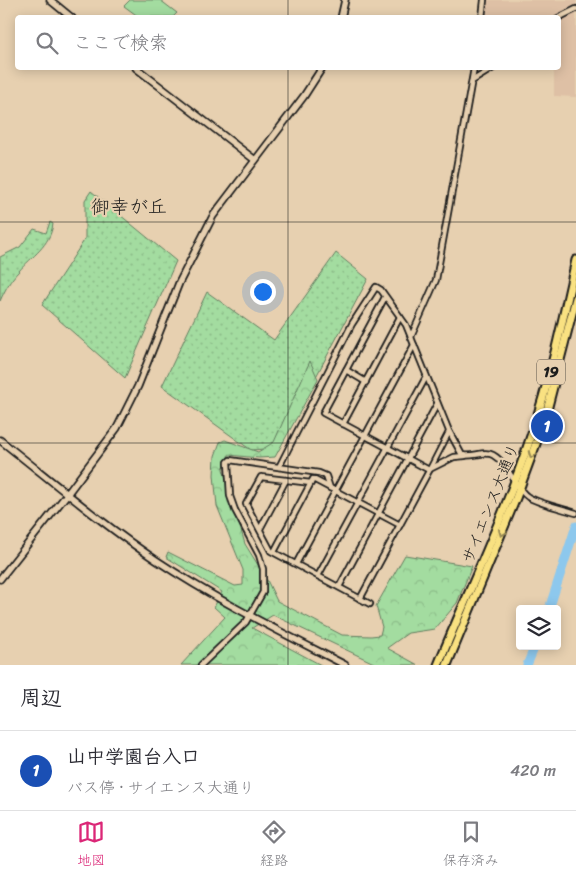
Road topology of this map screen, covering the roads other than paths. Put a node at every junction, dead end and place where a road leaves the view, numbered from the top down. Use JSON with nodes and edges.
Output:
{"nodes":[{"id":1,"x":50,"y":0,"type":"edge"},
{"id":2,"x":346,"y":0,"type":"edge"},
{"id":3,"x":484,"y":0,"type":"edge"},
{"id":4,"x":576,"y":9,"type":"edge"},
{"id":5,"x":68,"y":15,"type":"edge"},
{"id":6,"x":342,"y":15,"type":"edge"},
{"id":7,"x":482,"y":15,"type":"edge"},
{"id":8,"x":561,"y":16,"type":"edge"},
{"id":9,"x":139,"y":70,"type":"edge"},
{"id":10,"x":321,"y":70,"type":"edge"},
{"id":11,"x":474,"y":70,"type":"edge"},
{"id":12,"x":491,"y":70,"type":"edge"},
{"id":13,"x":472,"y":81,"type":"junction"},
{"id":14,"x":255,"y":160,"type":"junction"},
{"id":15,"x":576,"y":260,"type":"edge"},
{"id":16,"x":385,"y":296,"type":"junction"},
{"id":17,"x":576,"y":298,"type":"edge"},
{"id":18,"x":400,"y":317,"type":"junction"},
{"id":19,"x":411,"y":337,"type":"junction"},
{"id":20,"x":414,"y":346,"type":"junction"},
{"id":21,"x":346,"y":370,"type":"junction"},
{"id":22,"x":426,"y":377,"type":"junction"},
{"id":23,"x":366,"y":382,"type":"junction"},
{"id":24,"x":437,"y":404,"type":"junction"},
{"id":25,"x":343,"y":424,"type":"junction"},
{"id":26,"x":449,"y":432,"type":"junction"},
{"id":27,"x":365,"y":436,"type":"junction"},
{"id":28,"x":0,"y":440,"type":"edge"},
{"id":29,"x":388,"y":448,"type":"junction"},
{"id":30,"x":465,"y":456,"type":"junction"},
{"id":31,"x":408,"y":459,"type":"junction"},
{"id":32,"x":279,"y":467,"type":"junction"},
{"id":33,"x":430,"y":469,"type":"junction"},
{"id":34,"x":286,"y":480,"type":"junction"},
{"id":35,"x":516,"y":480,"type":"junction"},
{"id":36,"x":311,"y":483,"type":"junction"},
{"id":37,"x":520,"y":488,"type":"junction"},
{"id":38,"x":333,"y":489,"type":"junction"},
{"id":39,"x":68,"y":493,"type":"junction"},
{"id":40,"x":358,"y":502,"type":"junction"},
{"id":41,"x":378,"y":513,"type":"junction"},
{"id":42,"x":576,"y":513,"type":"edge"},
{"id":43,"x":400,"y":525,"type":"junction"},
{"id":44,"x":260,"y":529,"type":"junction"},
{"id":45,"x":274,"y":552,"type":"junction"},
{"id":46,"x":296,"y":564,"type":"junction"},
{"id":47,"x":318,"y":576,"type":"junction"},
{"id":48,"x":0,"y":579,"type":"edge"},
{"id":49,"x":338,"y":588,"type":"junction"},
{"id":50,"x":360,"y":599,"type":"junction"},
{"id":51,"x":370,"y":604,"type":"dead end"},
{"id":52,"x":250,"y":616,"type":"junction"},
{"id":53,"x":202,"y":665,"type":"edge"},
{"id":54,"x":345,"y":665,"type":"edge"},
{"id":55,"x":438,"y":665,"type":"edge"},
{"id":56,"x":447,"y":665,"type":"edge"}],
"edges":[{"from":1,"to":5,"type":"street"},
{"from":2,"to":6,"type":"street"},
{"from":3,"to":7,"type":"street"},
{"from":4,"to":8,"type":"street"},
{"from":9,"to":14,"type":"street"},
{"from":10,"to":14,"type":"street"},
{"from":11,"to":13,"type":"street"},
{"from":12,"to":13,"type":"street"},
{"from":13,"to":19,"type":"street"},
{"from":14,"to":39,"type":"street"},
{"from":15,"to":35,"type":"main road","name":"サイエンス大通り","number":"19"},
{"from":16,"to":18,"type":"street"},
{"from":16,"to":21,"type":"street"},
{"from":16,"to":32,"type":"street"},
{"from":17,"to":37,"type":"main road","name":"サイエンス大通り","number":"19","one_way":true},
{"from":18,"to":19,"type":"street"},
{"from":18,"to":23,"type":"street"},
{"from":19,"to":20,"type":"street"},
{"from":20,"to":22,"type":"street"},
{"from":20,"to":27,"type":"street"},
{"from":21,"to":23,"type":"street"},
{"from":21,"to":25,"type":"street"},
{"from":22,"to":24,"type":"street"},
{"from":22,"to":29,"type":"street"},
{"from":23,"to":25,"type":"street"},
{"from":24,"to":26,"type":"street"},
{"from":24,"to":31,"type":"street"},
{"from":25,"to":27,"type":"street"},
{"from":26,"to":30,"type":"street"},
{"from":26,"to":33,"type":"street"},
{"from":27,"to":29,"type":"street"},
{"from":27,"to":38,"type":"street"},
{"from":28,"to":39,"type":"street"},
{"from":29,"to":31,"type":"street"},
{"from":29,"to":40,"type":"street"},
{"from":30,"to":33,"type":"street"},
{"from":30,"to":35,"type":"street"},
{"from":31,"to":33,"type":"street"},
{"from":31,"to":41,"type":"street"},
{"from":32,"to":38,"type":"street"},
{"from":32,"to":52,"type":"street"},
{"from":33,"to":43,"type":"street"},
{"from":34,"to":36,"type":"street"},
{"from":34,"to":44,"type":"street"},
{"from":34,"to":44,"type":"street"},
{"from":35,"to":37,"type":"street"},
{"from":35,"to":55,"type":"main road","name":"サイエンス大通り","number":"19"},
{"from":36,"to":38,"type":"street"},
{"from":36,"to":45,"type":"street"},
{"from":37,"to":42,"type":"street"},
{"from":37,"to":56,"type":"main road","name":"サイエンス大通り","number":"19","one_way":true},
{"from":38,"to":40,"type":"street"},
{"from":38,"to":46,"type":"street"},
{"from":39,"to":48,"type":"street"},
{"from":39,"to":52,"type":"street"},
{"from":40,"to":41,"type":"street"},
{"from":40,"to":47,"type":"street"},
{"from":41,"to":43,"type":"street"},
{"from":41,"to":49,"type":"street"},
{"from":43,"to":50,"type":"street"},
{"from":44,"to":45,"type":"street"},
{"from":45,"to":46,"type":"street"},
{"from":46,"to":47,"type":"street"},
{"from":47,"to":49,"type":"street"},
{"from":49,"to":50,"type":"street"},
{"from":50,"to":51,"type":"street"},
{"from":52,"to":53,"type":"street"},
{"from":52,"to":54,"type":"street"}]}
